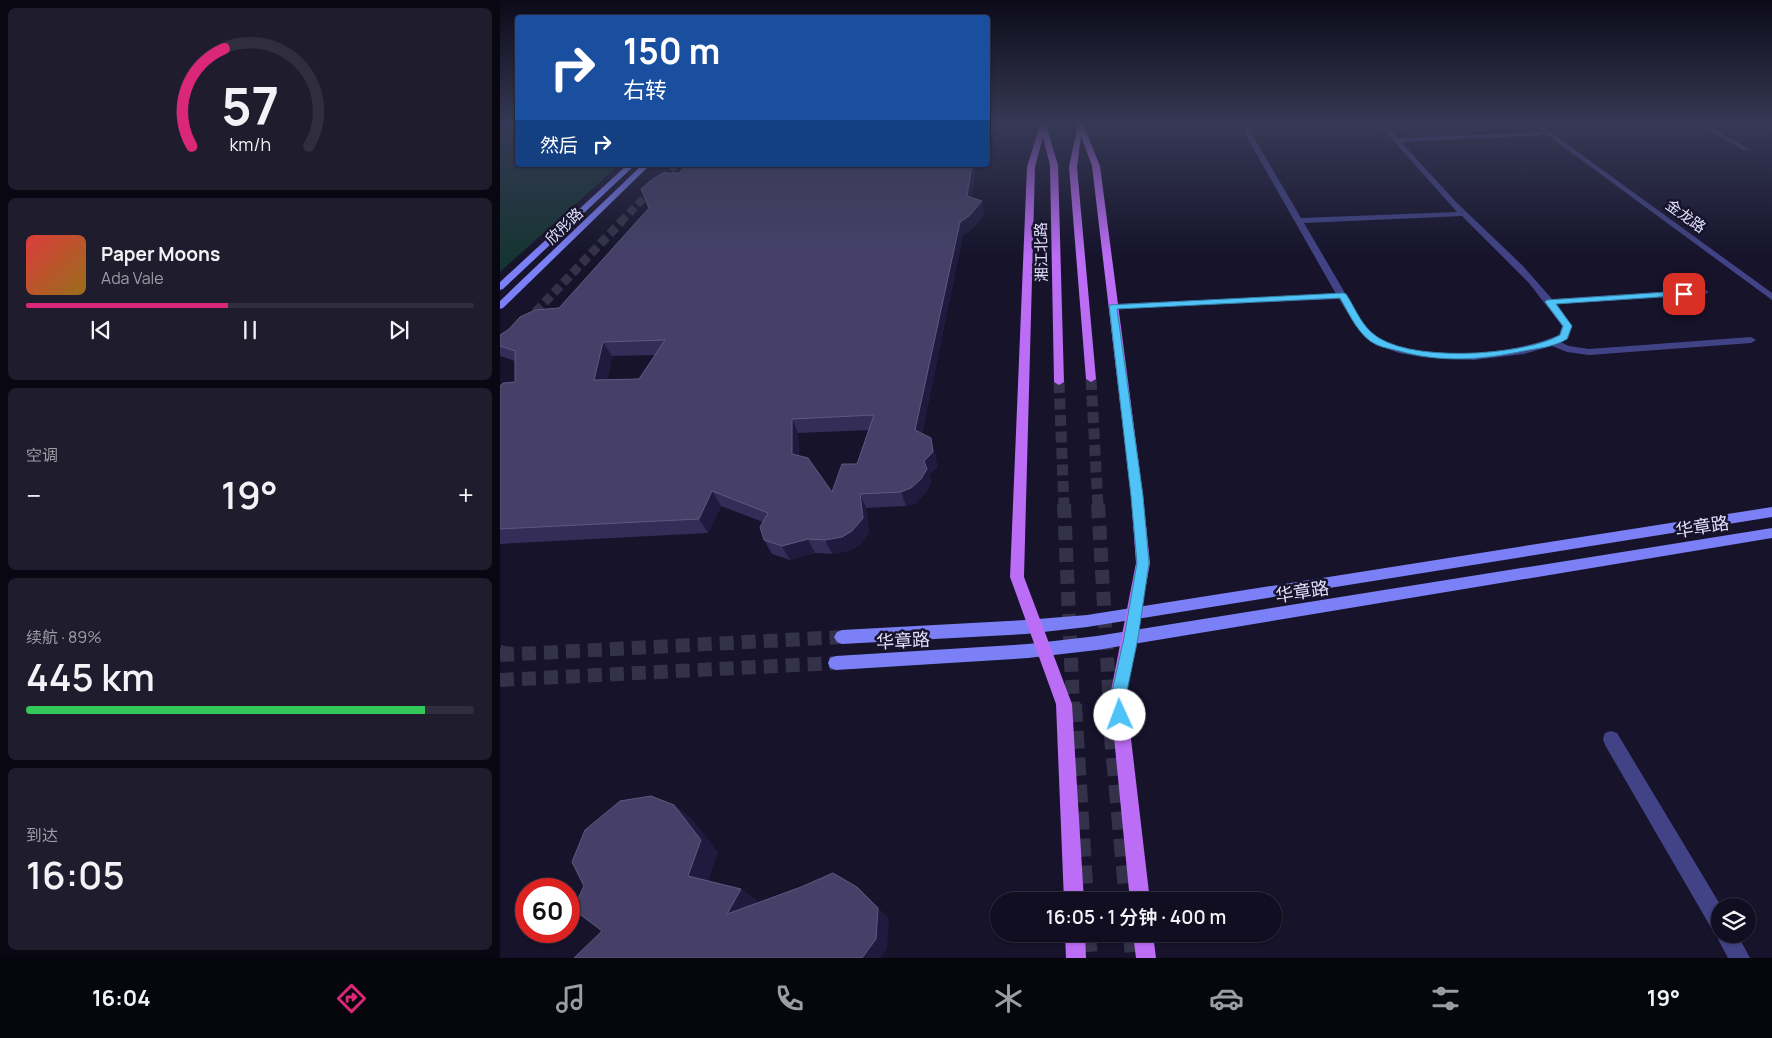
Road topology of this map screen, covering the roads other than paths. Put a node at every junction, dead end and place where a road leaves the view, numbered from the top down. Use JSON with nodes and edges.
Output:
{"nodes":[{"id":1,"x":628,"y":168,"type":"edge"},
{"id":2,"x":643,"y":168,"type":"edge"},
{"id":3,"x":1031,"y":168,"type":"edge"},
{"id":4,"x":1054,"y":168,"type":"edge"},
{"id":5,"x":1073,"y":168,"type":"edge"},
{"id":6,"x":1096,"y":168,"type":"edge"},
{"id":7,"x":1268,"y":168,"type":"edge"},
{"id":8,"x":1421,"y":168,"type":"edge"},
{"id":9,"x":1595,"y":168,"type":"edge"},
{"id":10,"x":1604,"y":168,"type":"edge"},
{"id":11,"x":1464,"y":214,"type":"junction"},
{"id":12,"x":1299,"y":221,"type":"junction"},
{"id":13,"x":500,"y":287,"type":"edge"},
{"id":14,"x":1772,"y":289,"type":"edge"},
{"id":15,"x":1704,"y":292,"type":"dead end"},
{"id":16,"x":1343,"y":296,"type":"junction"},
{"id":17,"x":1772,"y":297,"type":"edge"},
{"id":18,"x":1550,"y":302,"type":"junction"},
{"id":19,"x":500,"y":306,"type":"edge"},
{"id":20,"x":1112,"y":307,"type":"junction"},
{"id":21,"x":1751,"y":340,"type":"dead end"},
{"id":22,"x":1554,"y":343,"type":"junction"},
{"id":23,"x":1091,"y":379,"type":"tunnel mouth"},
{"id":24,"x":1059,"y":382,"type":"tunnel mouth"},
{"id":25,"x":1772,"y":512,"type":"edge"},
{"id":26,"x":1772,"y":534,"type":"edge"},
{"id":27,"x":1135,"y":614,"type":"junction"},
{"id":28,"x":1035,"y":626,"type":"junction"},
{"id":29,"x":842,"y":637,"type":"tunnel mouth"},
{"id":30,"x":1131,"y":638,"type":"junction"},
{"id":31,"x":1044,"y":649,"type":"junction"},
{"id":32,"x":836,"y":663,"type":"tunnel mouth"},
{"id":33,"x":1611,"y":739,"type":"dead end"},
{"id":34,"x":1074,"y":892,"type":"edge"},
{"id":35,"x":1139,"y":892,"type":"edge"},
{"id":36,"x":1711,"y":909,"type":"edge"},
{"id":37,"x":1075,"y":942,"type":"edge"},
{"id":38,"x":1144,"y":942,"type":"edge"},
{"id":39,"x":1731,"y":943,"type":"edge"},
{"id":40,"x":1076,"y":958,"type":"edge"},
{"id":41,"x":1146,"y":958,"type":"edge"},
{"id":42,"x":1740,"y":958,"type":"edge"}],
"edges":[{"from":1,"to":13,"type":"main road","name":"欣彤路"},
{"from":2,"to":19,"type":"main road","name":"欣彤路"},
{"from":3,"to":28,"type":"main road"},
{"from":4,"to":24,"type":"main road","name":"湘江北路"},
{"from":5,"to":23,"type":"main road"},
{"from":6,"to":20,"type":"main road"},
{"from":7,"to":12,"type":"street"},
{"from":8,"to":11,"type":"street"},
{"from":9,"to":17,"type":"street","name":"金龙路"},
{"from":10,"to":14,"type":"street","name":"金龙路"},
{"from":11,"to":12,"type":"street"},
{"from":11,"to":18,"type":"street"},
{"from":12,"to":16,"type":"street"},
{"from":15,"to":18,"type":"street"},
{"from":16,"to":20,"type":"street"},
{"from":16,"to":22,"type":"street"},
{"from":18,"to":22,"type":"street"},
{"from":20,"to":27,"type":"main road"},
{"from":21,"to":22,"type":"street"},
{"from":25,"to":27,"type":"main road","name":"华章路"},
{"from":26,"to":30,"type":"main road","name":"华章路"},
{"from":27,"to":28,"type":"main road","name":"华章路"},
{"from":27,"to":30,"type":"main road"},
{"from":28,"to":29,"type":"main road","name":"华章路"},
{"from":28,"to":31,"type":"main road"},
{"from":30,"to":31,"type":"main road","name":"华章路"},
{"from":30,"to":35,"type":"main road"},
{"from":31,"to":32,"type":"main road","name":"华章路"},
{"from":31,"to":34,"type":"main road"},
{"from":33,"to":36,"type":"street"},
{"from":37,"to":40,"type":"main road"},
{"from":38,"to":41,"type":"main road"},
{"from":39,"to":42,"type":"street"}]}
